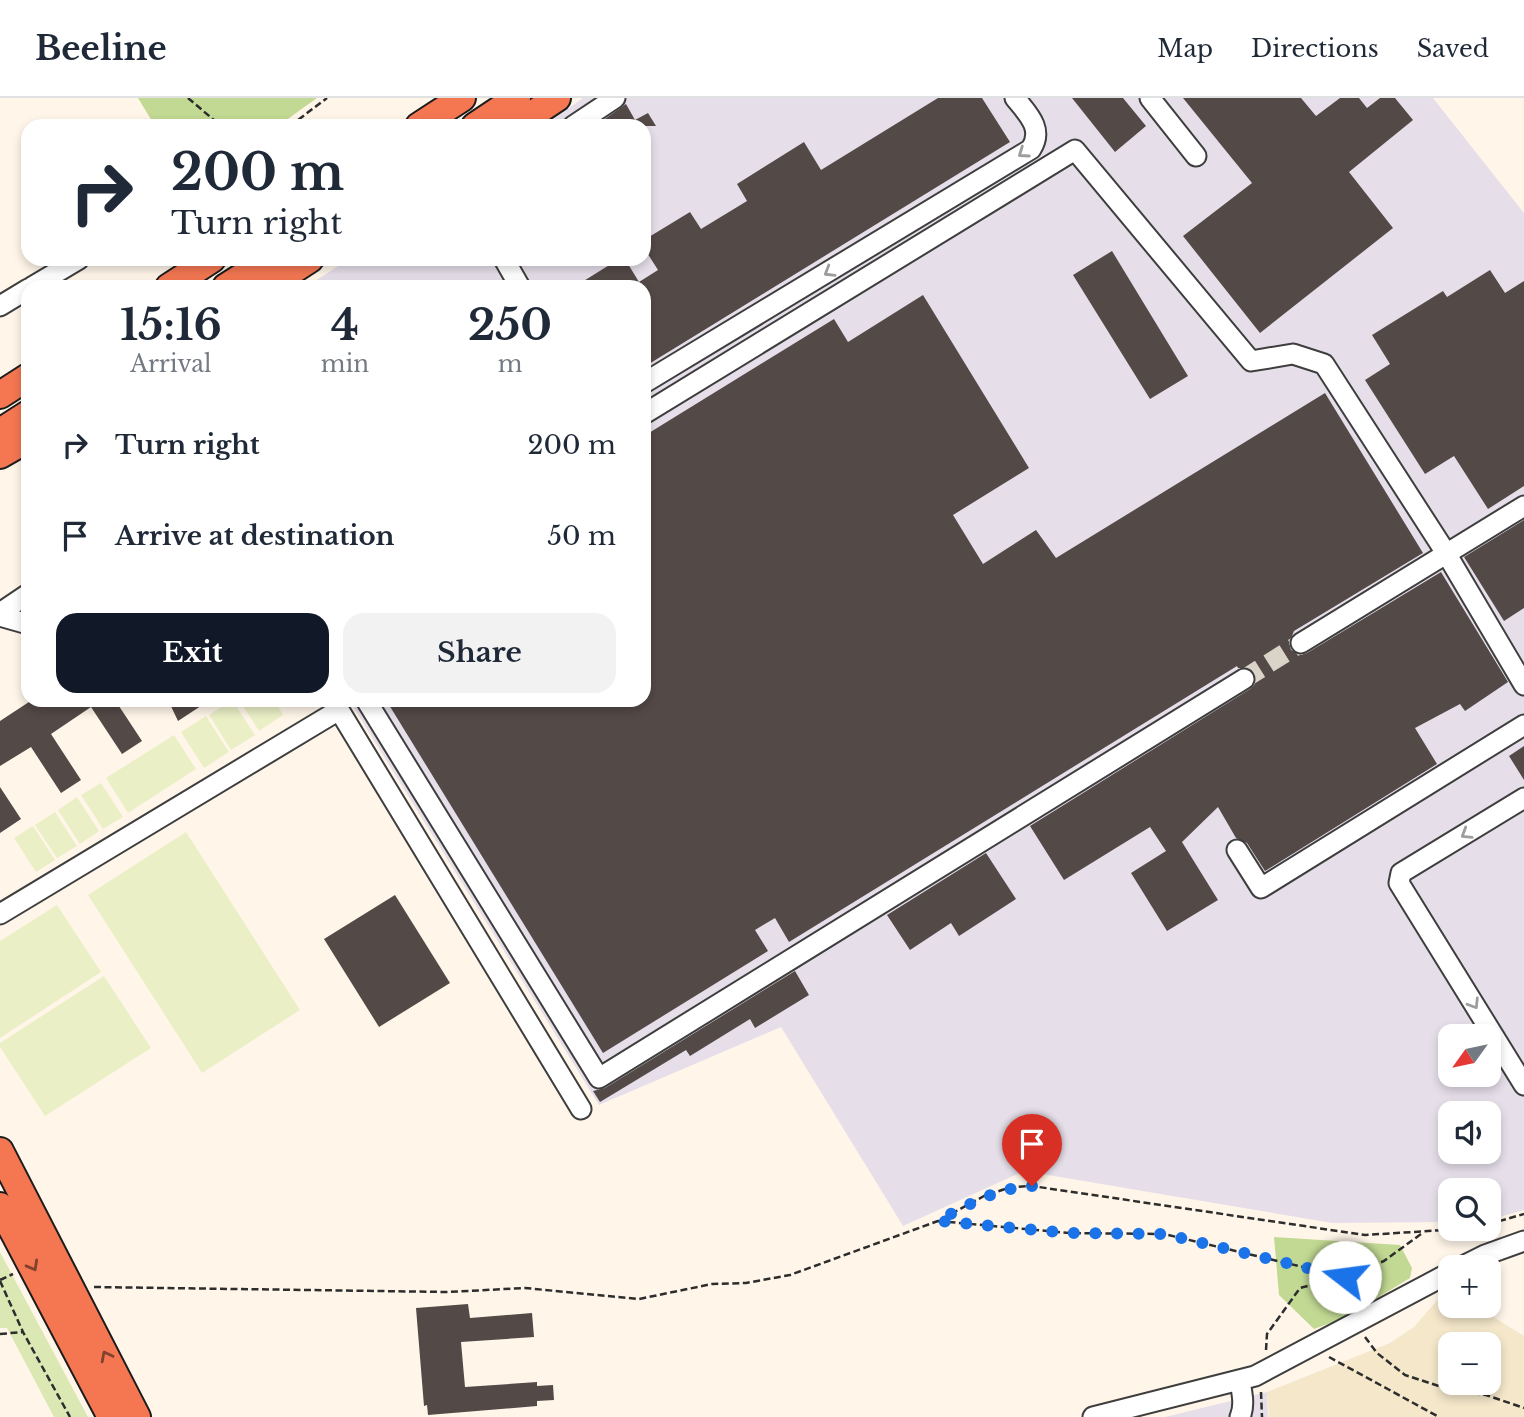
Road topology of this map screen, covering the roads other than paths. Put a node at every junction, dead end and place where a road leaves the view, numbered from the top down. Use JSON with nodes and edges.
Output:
{"nodes":[{"id":1,"x":462,"y":98,"type":"edge"},
{"id":2,"x":517,"y":98,"type":"edge"},
{"id":3,"x":557,"y":98,"type":"edge"},
{"id":4,"x":615,"y":98,"type":"edge"},
{"id":5,"x":1015,"y":98,"type":"edge"},
{"id":6,"x":1150,"y":98,"type":"edge"},
{"id":7,"x":430,"y":119,"type":"edge"},
{"id":8,"x":486,"y":119,"type":"edge"},
{"id":9,"x":526,"y":119,"type":"edge"},
{"id":10,"x":584,"y":119,"type":"edge"},
{"id":11,"x":1196,"y":156,"type":"dead end"},
{"id":12,"x":67,"y":266,"type":"edge"},
{"id":13,"x":201,"y":266,"type":"edge"},
{"id":14,"x":259,"y":266,"type":"edge"},
{"id":15,"x":299,"y":266,"type":"edge"},
{"id":16,"x":44,"y":280,"type":"edge"},
{"id":17,"x":180,"y":280,"type":"edge"},
{"id":18,"x":237,"y":280,"type":"edge"},
{"id":19,"x":278,"y":280,"type":"edge"},
{"id":20,"x":21,"y":293,"type":"edge"},
{"id":21,"x":0,"y":306,"type":"edge"},
{"id":22,"x":651,"y":379,"type":"edge"},
{"id":23,"x":21,"y":382,"type":"edge"},
{"id":24,"x":0,"y":395,"type":"edge"},
{"id":25,"x":651,"y":410,"type":"edge"},
{"id":26,"x":21,"y":418,"type":"edge"},
{"id":27,"x":0,"y":432,"type":"edge"},
{"id":28,"x":21,"y":443,"type":"edge"},
{"id":29,"x":0,"y":455,"type":"edge"},
{"id":30,"x":1524,"y":506,"type":"edge"},
{"id":31,"x":1446,"y":553,"type":"junction"},
{"id":32,"x":21,"y":599,"type":"edge"},
{"id":33,"x":0,"y":615,"type":"edge"},
{"id":34,"x":21,"y":622,"type":"edge"},
{"id":35,"x":1301,"y":643,"type":"tunnel mouth"},
{"id":36,"x":1244,"y":679,"type":"tunnel mouth"},
{"id":37,"x":1524,"y":685,"type":"edge"},
{"id":38,"x":333,"y":707,"type":"edge"},
{"id":39,"x":337,"y":707,"type":"edge"},
{"id":40,"x":370,"y":707,"type":"edge"},
{"id":41,"x":1524,"y":725,"type":"edge"},
{"id":42,"x":1524,"y":798,"type":"edge"},
{"id":43,"x":1237,"y":850,"type":"dead end"},
{"id":44,"x":0,"y":914,"type":"edge"},
{"id":45,"x":1524,"y":1085,"type":"edge"},
{"id":46,"x":582,"y":1109,"type":"dead end"},
{"id":47,"x":0,"y":1151,"type":"edge"},
{"id":48,"x":0,"y":1206,"type":"edge"},
{"id":49,"x":1524,"y":1241,"type":"edge"},
{"id":50,"x":1485,"y":1255,"type":"edge"},
{"id":51,"x":1438,"y":1279,"type":"edge"},
{"id":52,"x":1240,"y":1381,"type":"junction"},
{"id":53,"x":111,"y":1417,"type":"edge"},
{"id":54,"x":137,"y":1417,"type":"edge"},
{"id":55,"x":1093,"y":1417,"type":"edge"},
{"id":56,"x":1240,"y":1417,"type":"edge"}],
"edges":[{"from":1,"to":7,"type":"highway"},
{"from":2,"to":8,"type":"highway"},
{"from":3,"to":9,"type":"highway"},
{"from":4,"to":10,"type":"street"},
{"from":5,"to":22,"type":"street","one_way":true},
{"from":6,"to":11,"type":"street"},
{"from":12,"to":16,"type":"street"},
{"from":13,"to":17,"type":"highway"},
{"from":14,"to":18,"type":"highway"},
{"from":15,"to":19,"type":"highway"},
{"from":20,"to":21,"type":"street"},
{"from":23,"to":24,"type":"highway"},
{"from":25,"to":31,"type":"street"},
{"from":26,"to":27,"type":"highway"},
{"from":28,"to":29,"type":"highway"},
{"from":30,"to":31,"type":"street"},
{"from":31,"to":35,"type":"street"},
{"from":31,"to":37,"type":"street"},
{"from":32,"to":33,"type":"street"},
{"from":33,"to":34,"type":"street"},
{"from":36,"to":40,"type":"street"},
{"from":38,"to":44,"type":"street"},
{"from":39,"to":46,"type":"street"},
{"from":41,"to":43,"type":"street"},
{"from":42,"to":45,"type":"street","one_way":true},
{"from":54,"to":47,"type":"highway","one_way":true},
{"from":48,"to":53,"type":"highway","one_way":true},
{"from":49,"to":50,"type":"street"},
{"from":51,"to":52,"type":"street"},
{"from":52,"to":55,"type":"street"},
{"from":52,"to":56,"type":"street"}]}
